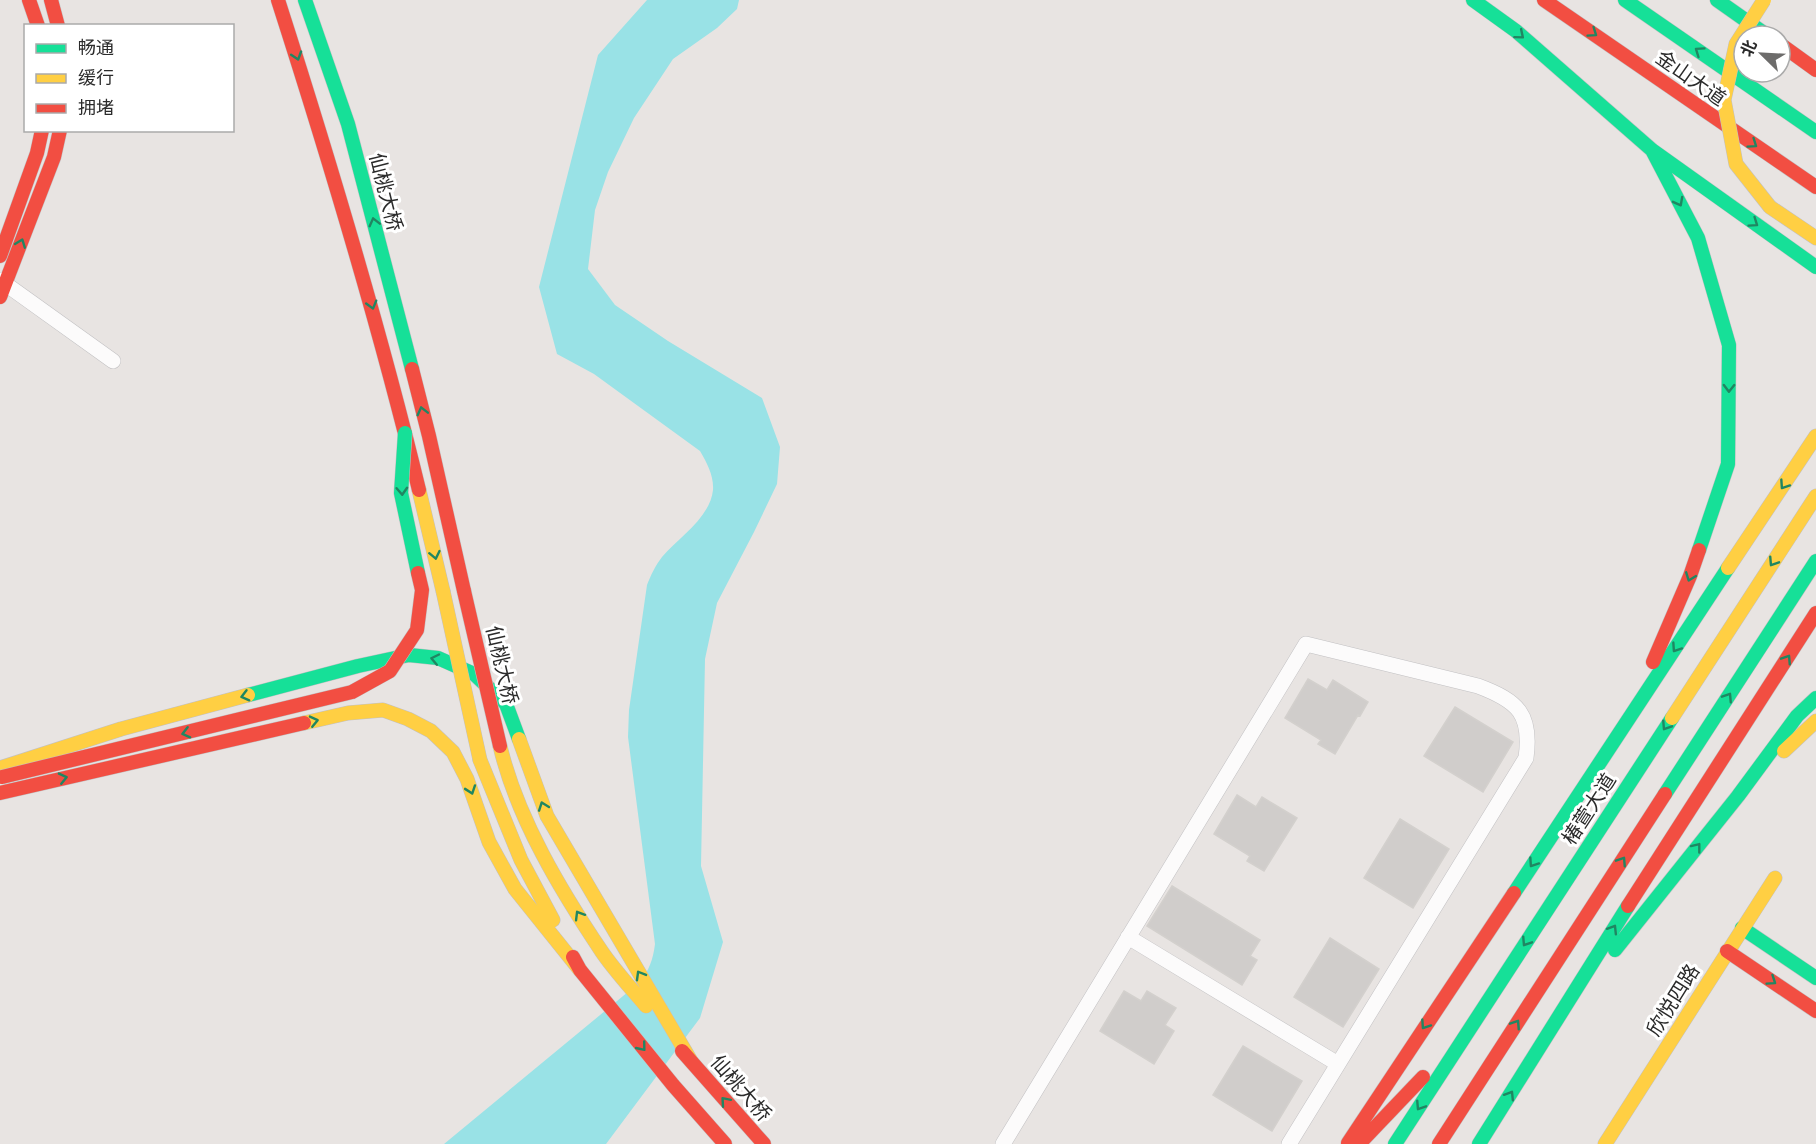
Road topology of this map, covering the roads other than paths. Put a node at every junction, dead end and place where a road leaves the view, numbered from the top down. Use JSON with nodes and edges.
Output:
{"nodes":[{"id":1,"x":29,"y":0,"type":"edge"},
{"id":2,"x":51,"y":0,"type":"edge"},
{"id":3,"x":278,"y":0,"type":"edge"},
{"id":4,"x":305,"y":0,"type":"edge"},
{"id":5,"x":1473,"y":0,"type":"edge"},
{"id":6,"x":1544,"y":0,"type":"edge"},
{"id":7,"x":1625,"y":0,"type":"edge"},
{"id":8,"x":1718,"y":0,"type":"edge"},
{"id":9,"x":1764,"y":0,"type":"edge"},
{"id":10,"x":37,"y":24,"type":"edge"},
{"id":11,"x":57,"y":24,"type":"edge"},
{"id":12,"x":1751,"y":24,"type":"edge"},
{"id":13,"x":1792,"y":53,"type":"edge"},
{"id":14,"x":1816,"y":70,"type":"edge"},
{"id":15,"x":42,"y":132,"type":"edge"},
{"id":16,"x":60,"y":132,"type":"edge"},
{"id":17,"x":1816,"y":132,"type":"edge"},
{"id":18,"x":1652,"y":150,"type":"junction"},
{"id":19,"x":1816,"y":187,"type":"edge"},
{"id":20,"x":1816,"y":238,"type":"edge"},
{"id":21,"x":0,"y":256,"type":"edge"},
{"id":22,"x":1816,"y":267,"type":"edge"},
{"id":23,"x":2,"y":286,"type":"edge"},
{"id":24,"x":113,"y":360,"type":"dead end"},
{"id":25,"x":405,"y":433,"type":"junction"},
{"id":26,"x":1816,"y":436,"type":"edge"},
{"id":27,"x":1816,"y":496,"type":"edge"},
{"id":28,"x":1816,"y":561,"type":"edge"},
{"id":29,"x":1816,"y":614,"type":"edge"},
{"id":30,"x":1816,"y":698,"type":"edge"},
{"id":31,"x":1631,"y":716,"type":"junction"},
{"id":32,"x":1816,"y":721,"type":"edge"},
{"id":33,"x":1,"y":774,"type":"edge"},
{"id":34,"x":3,"y":792,"type":"edge"},
{"id":35,"x":1738,"y":796,"type":"junction"},
{"id":36,"x":1775,"y":878,"type":"dead end"},
{"id":37,"x":1742,"y":928,"type":"junction"},
{"id":38,"x":1128,"y":937,"type":"junction"},
{"id":39,"x":1727,"y":951,"type":"junction"},
{"id":40,"x":580,"y":970,"type":"junction"},
{"id":41,"x":1816,"y":978,"type":"edge"},
{"id":42,"x":1816,"y":1011,"type":"edge"},
{"id":43,"x":1555,"y":1023,"type":"junction"},
{"id":44,"x":1472,"y":1026,"type":"junction"},
{"id":45,"x":1503,"y":1045,"type":"junction"},
{"id":46,"x":691,"y":1061,"type":"junction"},
{"id":47,"x":1338,"y":1064,"type":"junction"},
{"id":48,"x":1468,"y":1124,"type":"dead end"},
{"id":49,"x":725,"y":1144,"type":"edge"},
{"id":50,"x":764,"y":1144,"type":"edge"},
{"id":51,"x":1003,"y":1144,"type":"edge"},
{"id":52,"x":1288,"y":1144,"type":"edge"},
{"id":53,"x":1347,"y":1144,"type":"edge"},
{"id":54,"x":1359,"y":1144,"type":"edge"},
{"id":55,"x":1395,"y":1144,"type":"edge"},
{"id":56,"x":1439,"y":1144,"type":"edge"},
{"id":57,"x":1479,"y":1144,"type":"edge"},
{"id":58,"x":1605,"y":1144,"type":"edge"}],
"edges":[{"from":1,"to":10,"type":"main road"},
{"from":2,"to":11,"type":"main road"},
{"from":3,"to":25,"type":"main road","one_way":true},
{"from":46,"to":4,"type":"main road","name":"仙桃大桥","one_way":true,"bridge":true},
{"from":5,"to":18,"type":"main road","one_way":true},
{"from":6,"to":19,"type":"main road","name":"金山大道","one_way":true},
{"from":17,"to":7,"type":"main road","name":"金山大道","one_way":true},
{"from":8,"to":12,"type":"main road"},
{"from":9,"to":20,"type":"main road","bridge":true},
{"from":13,"to":14,"type":"main road"},
{"from":15,"to":21,"type":"main road"},
{"from":23,"to":16,"type":"main road","one_way":true},
{"from":18,"to":22,"type":"main road","one_way":true},
{"from":18,"to":31,"type":"main road","one_way":true},
{"from":23,"to":24,"type":"street"},
{"from":25,"to":33,"type":"main road","one_way":true,"bridge":true},
{"from":25,"to":40,"type":"main road","one_way":true,"bridge":true},
{"from":26,"to":31,"type":"main road","one_way":true},
{"from":27,"to":44,"type":"main road","name":"椿萱大道","one_way":true},
{"from":45,"to":28,"type":"main road","one_way":true},
{"from":43,"to":29,"type":"main road","one_way":true},
{"from":30,"to":35,"type":"main road"},
{"from":31,"to":53,"type":"main road","one_way":true},
{"from":32,"to":35,"type":"main road"},
{"from":46,"to":33,"type":"main road","one_way":true,"bridge":true},
{"from":34,"to":40,"type":"main road","one_way":true},
{"from":43,"to":35,"type":"main road","one_way":true},
{"from":36,"to":37,"type":"main road","name":"欣悦四路"},
{"from":37,"to":39,"type":"main road","name":"欣悦四路"},
{"from":37,"to":41,"type":"main road"},
{"from":38,"to":47,"type":"street"},
{"from":38,"to":47,"type":"street"},
{"from":38,"to":51,"type":"street"},
{"from":39,"to":42,"type":"main road","one_way":true},
{"from":39,"to":58,"type":"main road","name":"欣悦四路"},
{"from":40,"to":49,"type":"main road","one_way":true},
{"from":57,"to":43,"type":"main road","one_way":true},
{"from":44,"to":54,"type":"main road"},
{"from":44,"to":55,"type":"main road","name":"椿萱大道","one_way":true},
{"from":45,"to":48,"type":"main road"},
{"from":45,"to":56,"type":"main road"},
{"from":50,"to":46,"type":"main road","name":"仙桃大桥","one_way":true},
{"from":47,"to":52,"type":"street"}]}
